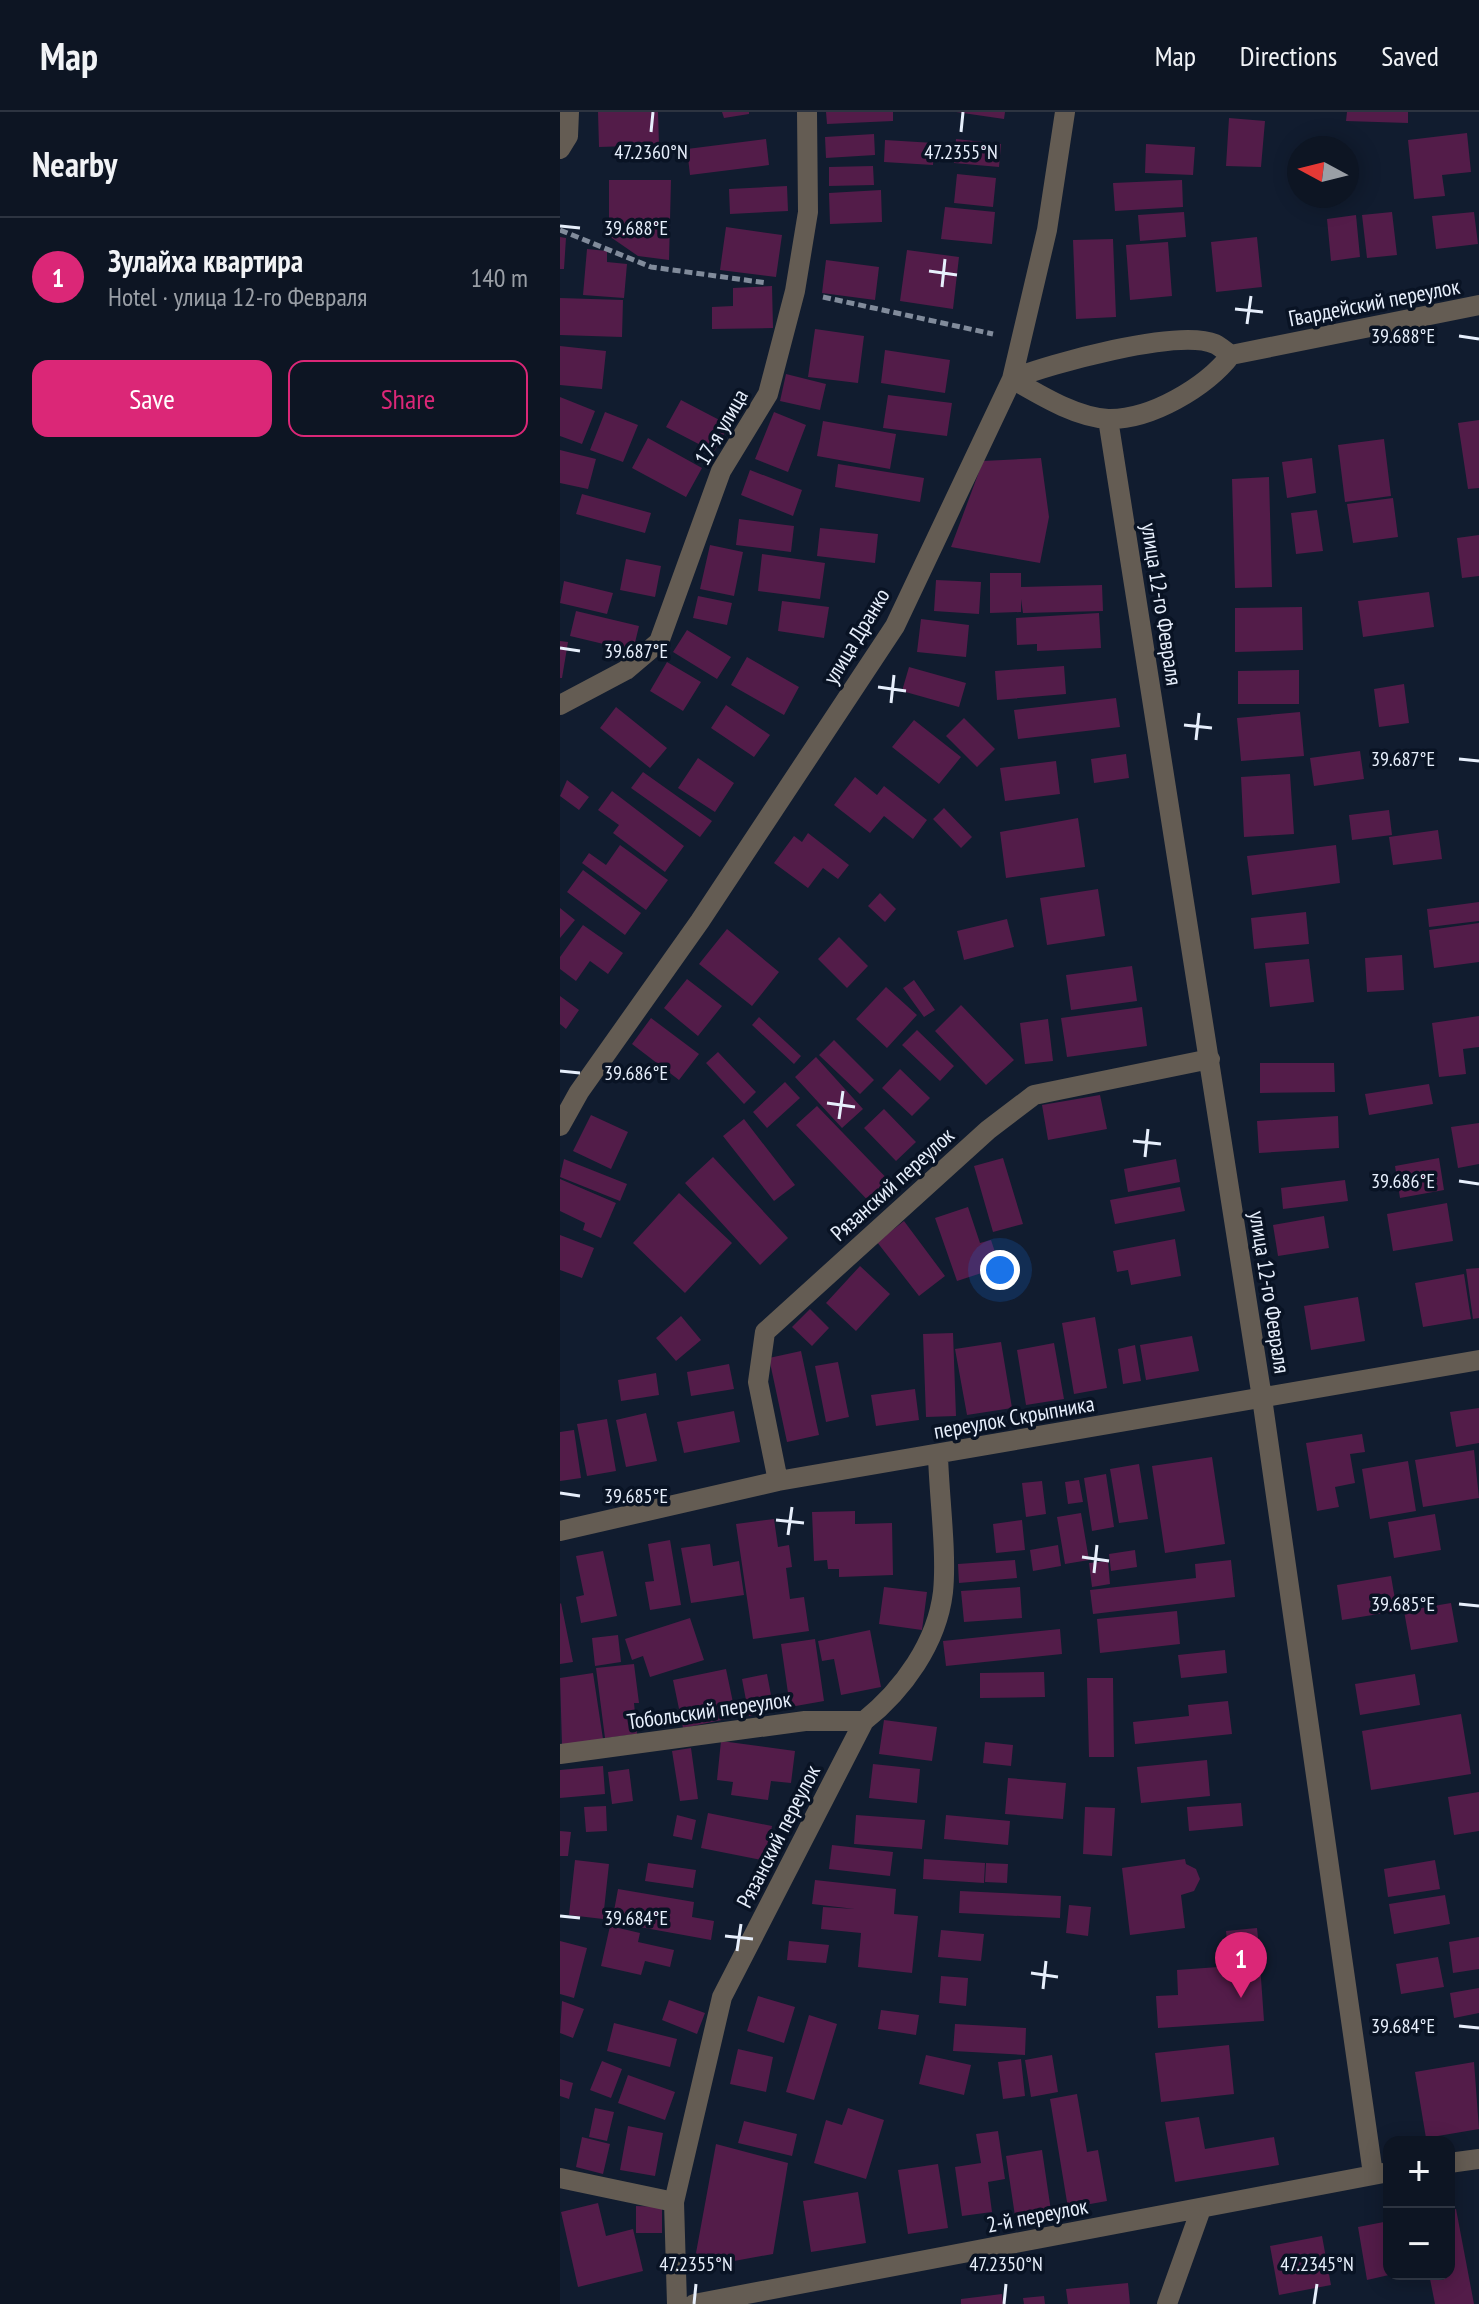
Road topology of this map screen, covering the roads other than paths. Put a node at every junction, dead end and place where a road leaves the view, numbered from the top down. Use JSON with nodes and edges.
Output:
{"nodes":[{"id":1,"x":569,"y":112,"type":"edge"},
{"id":2,"x":807,"y":112,"type":"edge"},
{"id":3,"x":1065,"y":112,"type":"edge"},
{"id":4,"x":560,"y":149,"type":"edge"},
{"id":5,"x":1479,"y":305,"type":"edge"},
{"id":6,"x":1231,"y":355,"type":"junction"},
{"id":7,"x":1012,"y":379,"type":"junction"},
{"id":8,"x":1108,"y":419,"type":"junction"},
{"id":9,"x":560,"y":705,"type":"edge"},
{"id":10,"x":1210,"y":1059,"type":"junction"},
{"id":11,"x":560,"y":1126,"type":"edge"},
{"id":12,"x":1479,"y":1360,"type":"edge"},
{"id":13,"x":1262,"y":1398,"type":"junction"},
{"id":14,"x":938,"y":1455,"type":"junction"},
{"id":15,"x":778,"y":1481,"type":"junction"},
{"id":16,"x":560,"y":1531,"type":"edge"},
{"id":17,"x":864,"y":1721,"type":"junction"},
{"id":18,"x":560,"y":1754,"type":"edge"},
{"id":19,"x":1479,"y":2159,"type":"edge"},
{"id":20,"x":1455,"y":2162,"type":"edge"},
{"id":21,"x":1381,"y":2173,"type":"edge"},
{"id":22,"x":560,"y":2178,"type":"edge"},
{"id":23,"x":674,"y":2202,"type":"junction"},
{"id":24,"x":1201,"y":2209,"type":"junction"},
{"id":25,"x":677,"y":2304,"type":"edge"},
{"id":26,"x":694,"y":2304,"type":"edge"},
{"id":27,"x":1167,"y":2304,"type":"edge"}],
"edges":[{"from":1,"to":4,"type":"street"},
{"from":2,"to":9,"type":"street","name":"17-я улица"},
{"from":3,"to":7,"type":"street","name":"улица Дранко"},
{"from":5,"to":6,"type":"street","name":"Гвардейский переулок"},
{"from":6,"to":7,"type":"street","name":"Гвардейский переулок"},
{"from":6,"to":8,"type":"street"},
{"from":7,"to":8,"type":"street"},
{"from":7,"to":11,"type":"street","name":"улица Дранко"},
{"from":8,"to":10,"type":"street","name":"улица 12-го Февраля"},
{"from":10,"to":13,"type":"street","name":"улица 12-го Февраля"},
{"from":10,"to":15,"type":"street","name":"Рязанский переулок"},
{"from":12,"to":13,"type":"street","name":"переулок Скрыпника"},
{"from":13,"to":14,"type":"street","name":"переулок Скрыпника"},
{"from":13,"to":21,"type":"street","name":"улица 12-го Февраля"},
{"from":14,"to":15,"type":"street","name":"переулок Скрыпника"},
{"from":14,"to":17,"type":"street","name":"Рязанский переулок"},
{"from":15,"to":16,"type":"street","name":"переулок Скрыпника"},
{"from":17,"to":18,"type":"street","name":"Тобольский переулок"},
{"from":17,"to":23,"type":"street","name":"Рязанский переулок"},
{"from":19,"to":20,"type":"street"},
{"from":21,"to":24,"type":"street","name":"2-й переулок"},
{"from":22,"to":23,"type":"street"},
{"from":23,"to":25,"type":"street","name":"Рязанский переулок"},
{"from":24,"to":26,"type":"street","name":"2-й переулок"},
{"from":24,"to":27,"type":"street"}]}
